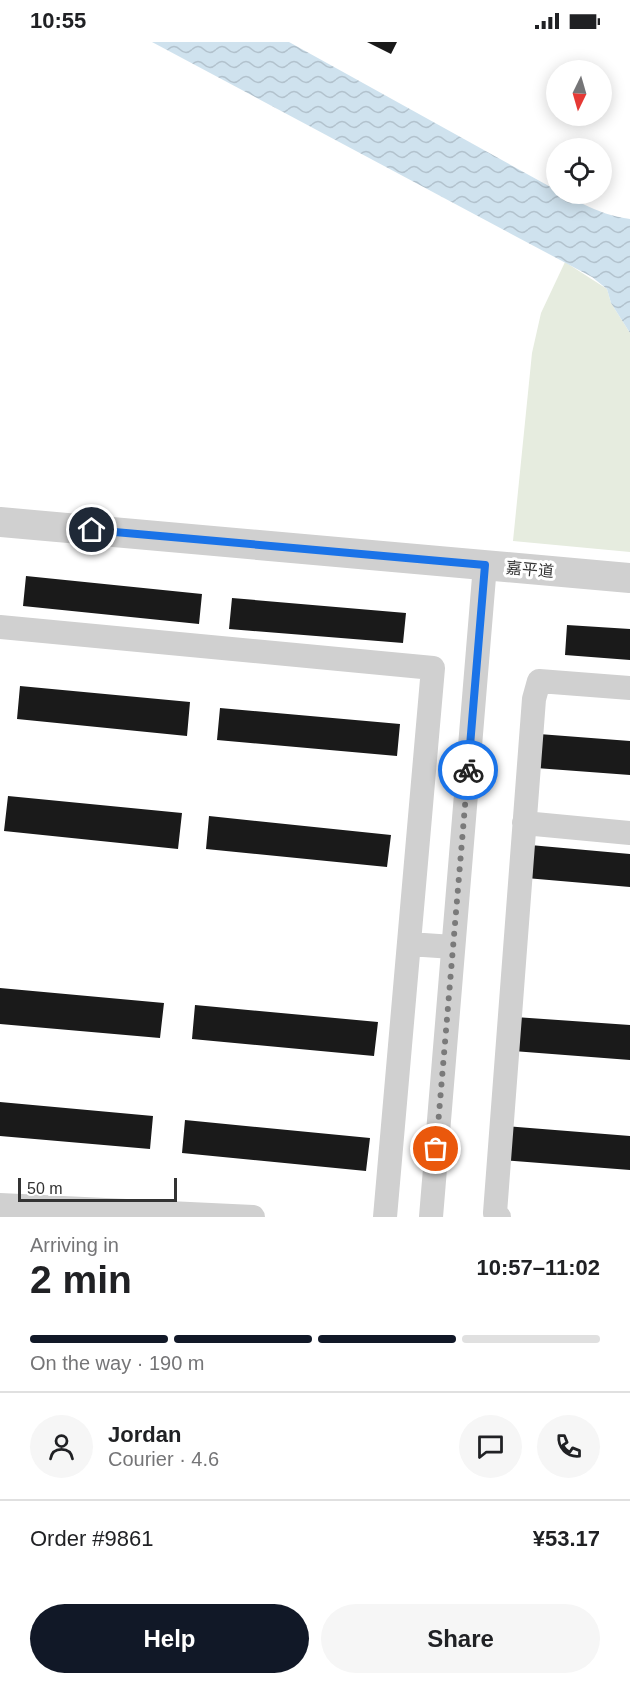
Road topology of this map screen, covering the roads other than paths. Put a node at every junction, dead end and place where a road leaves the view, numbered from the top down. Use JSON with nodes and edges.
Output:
{"nodes":[{"id":1,"x":0,"y":522,"type":"edge"},
{"id":2,"x":0,"y":540,"type":"edge"},
{"id":3,"x":484,"y":573,"type":"junction"},
{"id":4,"x":630,"y":578,"type":"edge"},
{"id":5,"x":630,"y":595,"type":"edge"},
{"id":6,"x":0,"y":627,"type":"edge"},
{"id":7,"x":630,"y":688,"type":"edge"},
{"id":8,"x":524,"y":823,"type":"junction"},
{"id":9,"x":630,"y":833,"type":"edge"},
{"id":10,"x":409,"y":944,"type":"junction"},
{"id":11,"x":453,"y":947,"type":"junction"},
{"id":12,"x":0,"y":1205,"type":"edge"},
{"id":13,"x":253,"y":1217,"type":"edge"},
{"id":14,"x":385,"y":1217,"type":"edge"},
{"id":15,"x":431,"y":1217,"type":"edge"},
{"id":16,"x":499,"y":1217,"type":"edge"}],
"edges":[{"from":1,"to":3,"type":"street","name":"嘉平道"},
{"from":2,"to":3,"type":"street","name":"嘉平道"},
{"from":3,"to":4,"type":"street","name":"嘉平道"},
{"from":3,"to":5,"type":"street","name":"嘉平道"},
{"from":3,"to":11,"type":"street"},
{"from":6,"to":10,"type":"street"},
{"from":7,"to":8,"type":"street"},
{"from":8,"to":9,"type":"street"},
{"from":8,"to":16,"type":"street"},
{"from":10,"to":11,"type":"street"},
{"from":10,"to":14,"type":"street"},
{"from":11,"to":15,"type":"street"},
{"from":12,"to":13,"type":"street"}]}
